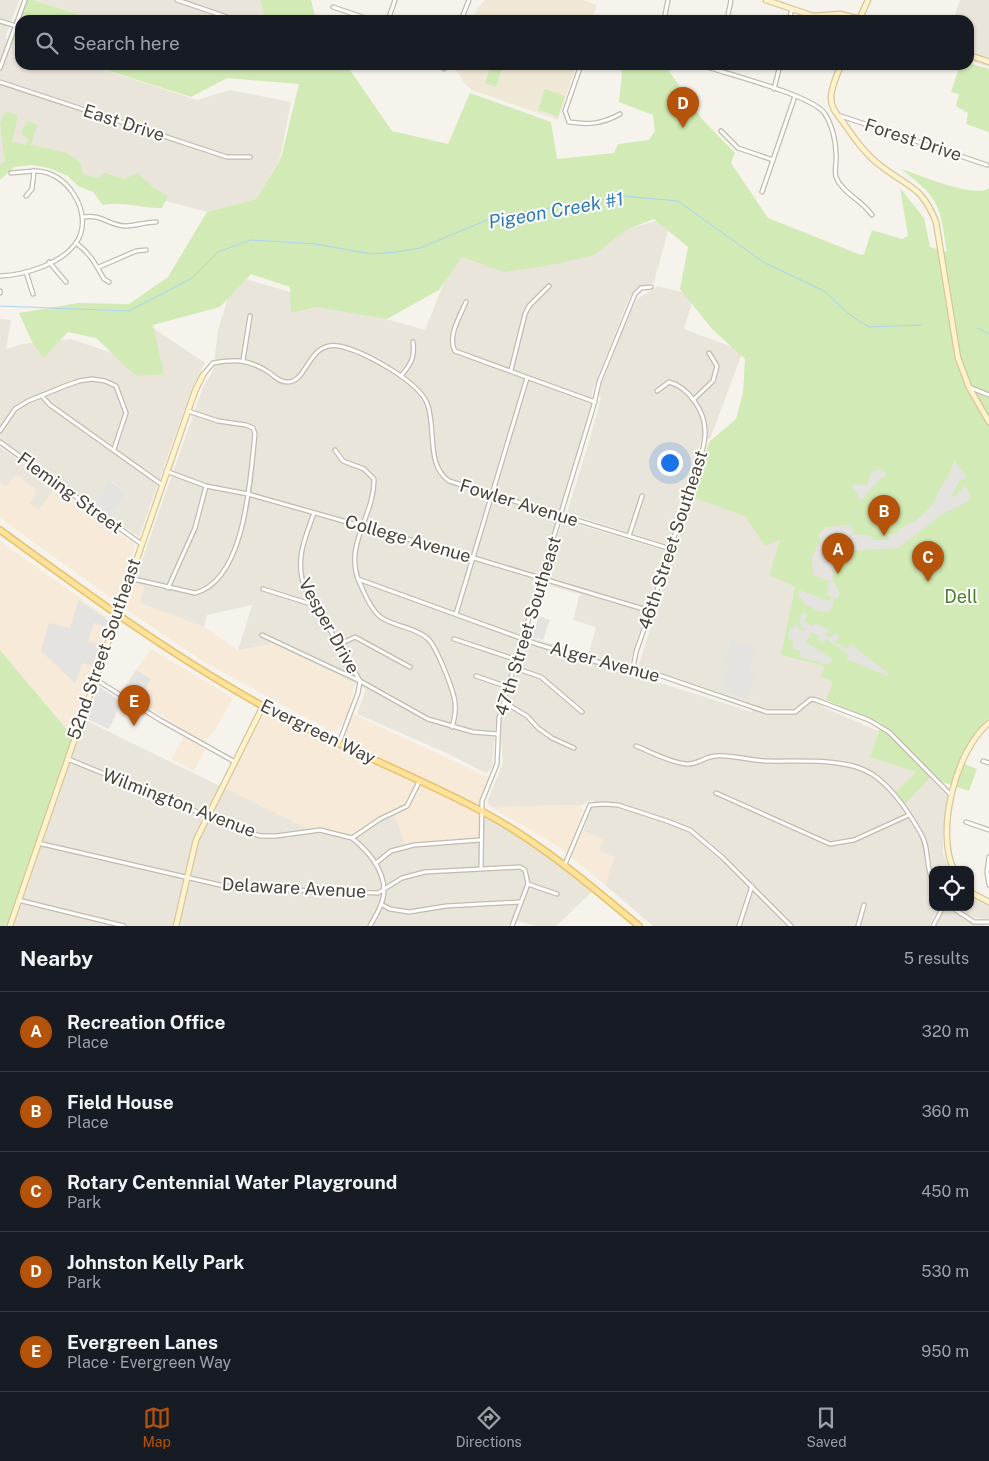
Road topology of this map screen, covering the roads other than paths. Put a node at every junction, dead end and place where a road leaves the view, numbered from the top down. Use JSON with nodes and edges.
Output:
{"nodes":[{"id":1,"x":25,"y":0,"type":"edge"},
{"id":2,"x":177,"y":0,"type":"edge"},
{"id":3,"x":395,"y":0,"type":"edge"},
{"id":4,"x":469,"y":0,"type":"edge"},
{"id":5,"x":668,"y":0,"type":"edge"},
{"id":6,"x":731,"y":0,"type":"edge"},
{"id":7,"x":766,"y":0,"type":"edge"},
{"id":8,"x":868,"y":0,"type":"edge"},
{"id":9,"x":333,"y":7,"type":"dead end"},
{"id":10,"x":792,"y":9,"type":"junction"},
{"id":11,"x":20,"y":15,"type":"edge"},
{"id":12,"x":221,"y":15,"type":"edge"},
{"id":13,"x":356,"y":15,"type":"edge"},
{"id":14,"x":390,"y":15,"type":"edge"},
{"id":15,"x":464,"y":15,"type":"edge"},
{"id":16,"x":665,"y":15,"type":"edge"},
{"id":17,"x":728,"y":15,"type":"edge"},
{"id":18,"x":790,"y":15,"type":"edge"},
{"id":19,"x":809,"y":15,"type":"edge"},
{"id":20,"x":826,"y":15,"type":"edge"},
{"id":21,"x":844,"y":15,"type":"edge"},
{"id":22,"x":863,"y":15,"type":"edge"},
{"id":23,"x":0,"y":20,"type":"edge"},
{"id":24,"x":15,"y":26,"type":"edge"},
{"id":25,"x":15,"y":29,"type":"edge"},
{"id":26,"x":974,"y":57,"type":"edge"},
{"id":27,"x":989,"y":62,"type":"edge"},
{"id":28,"x":0,"y":68,"type":"edge"},
{"id":29,"x":579,"y":70,"type":"edge"},
{"id":30,"x":716,"y":70,"type":"edge"},
{"id":31,"x":779,"y":70,"type":"edge"},
{"id":32,"x":838,"y":70,"type":"edge"},
{"id":33,"x":0,"y":82,"type":"edge"},
{"id":34,"x":774,"y":89,"type":"junction"},
{"id":35,"x":795,"y":96,"type":"junction"},
{"id":36,"x":620,"y":114,"type":"dead end"},
{"id":37,"x":838,"y":115,"type":"junction"},
{"id":38,"x":721,"y":131,"type":"dead end"},
{"id":39,"x":250,"y":157,"type":"dead end"},
{"id":40,"x":773,"y":160,"type":"junction"},
{"id":41,"x":987,"y":165,"type":"dead end"},
{"id":42,"x":34,"y":171,"type":"junction"},
{"id":43,"x":11,"y":173,"type":"dead end"},
{"id":44,"x":762,"y":192,"type":"dead end"},
{"id":45,"x":26,"y":196,"type":"dead end"},
{"id":46,"x":872,"y":215,"type":"dead end"},
{"id":47,"x":83,"y":217,"type":"junction"},
{"id":48,"x":156,"y":222,"type":"dead end"},
{"id":49,"x":76,"y":243,"type":"junction"},
{"id":50,"x":146,"y":250,"type":"dead end"},
{"id":51,"x":49,"y":262,"type":"junction"},
{"id":52,"x":99,"y":267,"type":"junction"},
{"id":53,"x":26,"y":272,"type":"junction"},
{"id":54,"x":0,"y":276,"type":"edge"},
{"id":55,"x":66,"y":282,"type":"dead end"},
{"id":56,"x":109,"y":282,"type":"dead end"},
{"id":57,"x":548,"y":286,"type":"dead end"},
{"id":58,"x":651,"y":287,"type":"dead end"},
{"id":59,"x":33,"y":294,"type":"dead end"},
{"id":60,"x":466,"y":302,"type":"dead end"},
{"id":61,"x":250,"y":316,"type":"dead end"},
{"id":62,"x":413,"y":342,"type":"dead end"},
{"id":63,"x":708,"y":353,"type":"dead end"},
{"id":64,"x":243,"y":360,"type":"junction"},
{"id":65,"x":511,"y":370,"type":"junction"},
{"id":66,"x":203,"y":375,"type":"joint"},
{"id":67,"x":401,"y":376,"type":"junction"},
{"id":68,"x":527,"y":378,"type":"junction"},
{"id":69,"x":969,"y":387,"type":"junction"},
{"id":70,"x":657,"y":391,"type":"dead end"},
{"id":71,"x":989,"y":395,"type":"edge"},
{"id":72,"x":42,"y":396,"type":"junction"},
{"id":73,"x":693,"y":400,"type":"junction"},
{"id":74,"x":595,"y":402,"type":"junction"},
{"id":75,"x":188,"y":410,"type":"junction"},
{"id":76,"x":989,"y":422,"type":"edge"},
{"id":77,"x":0,"y":431,"type":"edge"},
{"id":78,"x":0,"y":442,"type":"edge"},
{"id":79,"x":114,"y":449,"type":"junction"},
{"id":80,"x":335,"y":450,"type":"dead end"},
{"id":81,"x":166,"y":471,"type":"junction"},
{"id":82,"x":161,"y":484,"type":"junction"},
{"id":83,"x":206,"y":486,"type":"junction"},
{"id":84,"x":248,"y":494,"type":"junction"},
{"id":85,"x":492,"y":495,"type":"junction"},
{"id":86,"x":642,"y":496,"type":"dead end"},
{"id":87,"x":314,"y":513,"type":"junction"},
{"id":88,"x":561,"y":515,"type":"junction"},
{"id":89,"x":362,"y":526,"type":"junction"},
{"id":90,"x":0,"y":530,"type":"edge"},
{"id":91,"x":629,"y":536,"type":"junction"},
{"id":92,"x":140,"y":543,"type":"junction"},
{"id":93,"x":671,"y":549,"type":"junction"},
{"id":94,"x":474,"y":558,"type":"junction"},
{"id":95,"x":128,"y":578,"type":"junction"},
{"id":96,"x":358,"y":579,"type":"junction"},
{"id":97,"x":541,"y":579,"type":"junction"},
{"id":98,"x":168,"y":588,"type":"junction"},
{"id":99,"x":263,"y":590,"type":"dead end"},
{"id":100,"x":315,"y":605,"type":"junction"},
{"id":101,"x":650,"y":611,"type":"junction"},
{"id":102,"x":116,"y":614,"type":"junction"},
{"id":103,"x":456,"y":614,"type":"junction"},
{"id":104,"x":262,"y":635,"type":"dead end"},
{"id":105,"x":454,"y":638,"type":"dead end"},
{"id":106,"x":523,"y":638,"type":"junction"},
{"id":107,"x":338,"y":645,"type":"junction"},
{"id":108,"x":517,"y":660,"type":"junction"},
{"id":109,"x":410,"y":667,"type":"dead end"},
{"id":110,"x":514,"y":668,"type":"junction"},
{"id":111,"x":633,"y":668,"type":"junction"},
{"id":112,"x":476,"y":676,"type":"dead end"},
{"id":113,"x":95,"y":678,"type":"junction"},
{"id":114,"x":360,"y":680,"type":"junction"},
{"id":115,"x":508,"y":687,"type":"junction"},
{"id":116,"x":504,"y":702,"type":"junction"},
{"id":117,"x":263,"y":706,"type":"junction"},
{"id":118,"x":582,"y":712,"type":"dead end"},
{"id":119,"x":989,"y":723,"type":"edge"},
{"id":120,"x":452,"y":727,"type":"junction"},
{"id":121,"x":498,"y":734,"type":"junction"},
{"id":122,"x":339,"y":743,"type":"junction"},
{"id":123,"x":636,"y":746,"type":"dead end"},
{"id":124,"x":574,"y":748,"type":"dead end"},
{"id":125,"x":66,"y":759,"type":"junction"},
{"id":126,"x":983,"y":761,"type":"dead end"},
{"id":127,"x":235,"y":762,"type":"junction"},
{"id":128,"x":989,"y":763,"type":"edge"},
{"id":129,"x":420,"y":782,"type":"junction"},
{"id":130,"x":716,"y":793,"type":"dead end"},
{"id":131,"x":952,"y":796,"type":"junction"},
{"id":132,"x":481,"y":811,"type":"junction"},
{"id":133,"x":909,"y":815,"type":"junction"},
{"id":134,"x":207,"y":816,"type":"junction"},
{"id":135,"x":966,"y":822,"type":"dead end"},
{"id":136,"x":989,"y":830,"type":"edge"},
{"id":137,"x":352,"y":838,"type":"junction"},
{"id":138,"x":480,"y":840,"type":"junction"},
{"id":139,"x":37,"y":843,"type":"junction"},
{"id":140,"x":989,"y":857,"type":"edge"},
{"id":141,"x":376,"y":864,"type":"junction"},
{"id":142,"x":565,"y":864,"type":"junction"},
{"id":143,"x":952,"y":866,"type":"edge"},
{"id":144,"x":481,"y":868,"type":"junction"},
{"id":145,"x":929,"y":869,"type":"edge"},
{"id":146,"x":188,"y":878,"type":"junction"},
{"id":147,"x":528,"y":884,"type":"junction"},
{"id":148,"x":989,"y":885,"type":"edge"},
{"id":149,"x":752,"y":886,"type":"junction"},
{"id":150,"x":384,"y":889,"type":"junction"},
{"id":151,"x":557,"y":894,"type":"dead end"},
{"id":152,"x":974,"y":894,"type":"edge"},
{"id":153,"x":18,"y":900,"type":"junction"},
{"id":154,"x":520,"y":902,"type":"junction"},
{"id":155,"x":989,"y":902,"type":"edge"},
{"id":156,"x":381,"y":904,"type":"junction"},
{"id":157,"x":864,"y":905,"type":"dead end"},
{"id":158,"x":941,"y":911,"type":"edge"},
{"id":159,"x":957,"y":911,"type":"edge"},
{"id":160,"x":989,"y":922,"type":"edge"},
{"id":161,"x":10,"y":926,"type":"edge"},
{"id":162,"x":124,"y":926,"type":"edge"},
{"id":163,"x":176,"y":926,"type":"edge"},
{"id":164,"x":370,"y":926,"type":"edge"},
{"id":165,"x":512,"y":926,"type":"edge"},
{"id":166,"x":639,"y":926,"type":"edge"},
{"id":167,"x":739,"y":926,"type":"edge"},
{"id":168,"x":791,"y":926,"type":"edge"},
{"id":169,"x":858,"y":926,"type":"edge"},
{"id":170,"x":934,"y":926,"type":"edge"}],
"edges":[{"from":1,"to":11,"type":"street"},
{"from":2,"to":12,"type":"street"},
{"from":3,"to":14,"type":"street"},
{"from":4,"to":15,"type":"street"},
{"from":5,"to":16,"type":"street"},
{"from":6,"to":17,"type":"street"},
{"from":7,"to":10,"type":"street"},
{"from":8,"to":22,"type":"street"},
{"from":9,"to":13,"type":"street"},
{"from":10,"to":18,"type":"street"},
{"from":10,"to":19,"type":"street"},
{"from":20,"to":21,"type":"street"},
{"from":23,"to":24,"type":"street"},
{"from":25,"to":28,"type":"street"},
{"from":26,"to":27,"type":"street"},
{"from":29,"to":36,"type":"street"},
{"from":30,"to":34,"type":"street"},
{"from":31,"to":34,"type":"street"},
{"from":32,"to":37,"type":"street"},
{"from":33,"to":39,"type":"street","name":"East Drive"},
{"from":34,"to":35,"type":"street"},
{"from":35,"to":40,"type":"street"},
{"from":35,"to":46,"type":"street"},
{"from":37,"to":41,"type":"street","name":"Forest Drive"},
{"from":37,"to":69,"type":"street"},
{"from":38,"to":40,"type":"street"},
{"from":40,"to":44,"type":"street"},
{"from":42,"to":43,"type":"street"},
{"from":42,"to":45,"type":"street"},
{"from":42,"to":47,"type":"street"},
{"from":47,"to":48,"type":"street"},
{"from":47,"to":49,"type":"street"},
{"from":49,"to":51,"type":"street"},
{"from":49,"to":52,"type":"street"},
{"from":50,"to":52,"type":"street"},
{"from":51,"to":53,"type":"street"},
{"from":51,"to":55,"type":"street"},
{"from":52,"to":56,"type":"street"},
{"from":53,"to":54,"type":"street"},
{"from":53,"to":59,"type":"street"},
{"from":57,"to":65,"type":"street"},
{"from":58,"to":74,"type":"street","name":"47th Street Southeast"},
{"from":60,"to":65,"type":"street"},
{"from":61,"to":64,"type":"street"},
{"from":62,"to":67,"type":"street"},
{"from":63,"to":73,"type":"street"},
{"from":64,"to":66,"type":"street"},
{"from":64,"to":67,"type":"street","name":"Fowler Avenue"},
{"from":65,"to":68,"type":"street"},
{"from":66,"to":75,"type":"street","name":"52nd Street Southeast"},
{"from":67,"to":85,"type":"street","name":"Fowler Avenue"},
{"from":68,"to":74,"type":"street"},
{"from":68,"to":85,"type":"street"},
{"from":69,"to":71,"type":"street"},
{"from":69,"to":76,"type":"street"},
{"from":70,"to":73,"type":"street","name":"46th Street Southeast"},
{"from":72,"to":77,"type":"street"},
{"from":72,"to":79,"type":"street"},
{"from":72,"to":79,"type":"street"},
{"from":73,"to":93,"type":"street","name":"46th Street Southeast"},
{"from":74,"to":88,"type":"street","name":"47th Street Southeast"},
{"from":75,"to":81,"type":"street","name":"52nd Street Southeast"},
{"from":75,"to":84,"type":"street"},
{"from":78,"to":92,"type":"street","name":"Fleming Street"},
{"from":79,"to":82,"type":"street"},
{"from":80,"to":89,"type":"street"},
{"from":81,"to":82,"type":"street","name":"52nd Street Southeast"},
{"from":81,"to":83,"type":"street","name":"College Avenue"},
{"from":82,"to":92,"type":"street","name":"52nd Street Southeast"},
{"from":83,"to":84,"type":"street","name":"College Avenue"},
{"from":83,"to":98,"type":"street"},
{"from":84,"to":87,"type":"street","name":"College Avenue"},
{"from":84,"to":98,"type":"street"},
{"from":85,"to":88,"type":"street","name":"Fowler Avenue"},
{"from":85,"to":94,"type":"street"},
{"from":86,"to":91,"type":"street"},
{"from":87,"to":89,"type":"street","name":"College Avenue"},
{"from":87,"to":100,"type":"street","name":"Vesper Drive"},
{"from":88,"to":91,"type":"street","name":"Fowler Avenue"},
{"from":88,"to":97,"type":"street","name":"47th Street Southeast"},
{"from":89,"to":94,"type":"street","name":"College Avenue"},
{"from":89,"to":96,"type":"street"},
{"from":90,"to":102,"type":"main road","name":"Evergreen Way"},
{"from":91,"to":93,"type":"street","name":"Fowler Avenue"},
{"from":92,"to":95,"type":"street","name":"52nd Street Southeast"},
{"from":93,"to":101,"type":"street","name":"46th Street Southeast"},
{"from":94,"to":97,"type":"street","name":"College Avenue"},
{"from":94,"to":103,"type":"street"},
{"from":95,"to":98,"type":"street"},
{"from":95,"to":102,"type":"street","name":"52nd Street Southeast"},
{"from":96,"to":103,"type":"street","name":"Alger Avenue"},
{"from":96,"to":120,"type":"street"},
{"from":97,"to":101,"type":"street","name":"College Avenue"},
{"from":97,"to":106,"type":"street","name":"47th Street Southeast"},
{"from":99,"to":100,"type":"street"},
{"from":100,"to":107,"type":"street","name":"Vesper Drive"},
{"from":101,"to":111,"type":"street","name":"46th Street Southeast"},
{"from":102,"to":113,"type":"street","name":"52nd Street Southeast"},
{"from":102,"to":117,"type":"main road","name":"Evergreen Way"},
{"from":103,"to":106,"type":"street","name":"Alger Avenue"},
{"from":104,"to":114,"type":"street"},
{"from":105,"to":108,"type":"street"},
{"from":106,"to":108,"type":"street","name":"47th Street Southeast"},
{"from":106,"to":111,"type":"street","name":"Alger Avenue"},
{"from":107,"to":109,"type":"street"},
{"from":107,"to":114,"type":"street","name":"Vesper Drive"},
{"from":108,"to":110,"type":"street","name":"47th Street Southeast"},
{"from":110,"to":115,"type":"street","name":"47th Street Southeast"},
{"from":110,"to":118,"type":"street"},
{"from":111,"to":131,"type":"street","name":"Alger Avenue"},
{"from":112,"to":115,"type":"street"},
{"from":113,"to":125,"type":"street","name":"52nd Street Southeast"},
{"from":113,"to":127,"type":"street"},
{"from":114,"to":120,"type":"street","name":"Vesper Drive"},
{"from":114,"to":122,"type":"street"},
{"from":115,"to":116,"type":"street","name":"47th Street Southeast"},
{"from":116,"to":121,"type":"street","name":"47th Street Southeast"},
{"from":116,"to":124,"type":"street"},
{"from":117,"to":122,"type":"main road","name":"Evergreen Way"},
{"from":117,"to":127,"type":"street"},
{"from":119,"to":131,"type":"street"},
{"from":120,"to":121,"type":"street","name":"Vesper Drive"},
{"from":121,"to":132,"type":"street","name":"47th Street Southeast"},
{"from":122,"to":129,"type":"main road","name":"Evergreen Way"},
{"from":123,"to":133,"type":"street"},
{"from":125,"to":134,"type":"street","name":"Wilmington Avenue"},
{"from":125,"to":139,"type":"street","name":"52nd Street Southeast"},
{"from":126,"to":128,"type":"street"},
{"from":127,"to":134,"type":"street"},
{"from":129,"to":132,"type":"main road","name":"Evergreen Way"},
{"from":129,"to":137,"type":"street"},
{"from":130,"to":133,"type":"street"},
{"from":131,"to":143,"type":"street"},
{"from":132,"to":138,"type":"street","name":"47th Street Southeast"},
{"from":132,"to":142,"type":"main road","name":"Evergreen Way"},
{"from":133,"to":145,"type":"street"},
{"from":134,"to":137,"type":"street","name":"Wilmington Avenue"},
{"from":134,"to":146,"type":"street"},
{"from":135,"to":136,"type":"street"},
{"from":137,"to":141,"type":"street"},
{"from":138,"to":141,"type":"street"},
{"from":138,"to":144,"type":"street","name":"47th Street Southeast"},
{"from":139,"to":146,"type":"street","name":"Delaware Avenue"},
{"from":139,"to":153,"type":"street","name":"52nd Street Southeast"},
{"from":140,"to":148,"type":"street"},
{"from":141,"to":150,"type":"street"},
{"from":142,"to":149,"type":"street"},
{"from":142,"to":166,"type":"main road","name":"Evergreen Way"},
{"from":144,"to":147,"type":"street","name":"Delaware Avenue"},
{"from":144,"to":150,"type":"street","name":"Delaware Avenue"},
{"from":146,"to":150,"type":"street","name":"Delaware Avenue"},
{"from":146,"to":163,"type":"street"},
{"from":147,"to":151,"type":"street"},
{"from":147,"to":154,"type":"street"},
{"from":149,"to":167,"type":"street"},
{"from":149,"to":168,"type":"street"},
{"from":150,"to":156,"type":"street"},
{"from":152,"to":155,"type":"street"},
{"from":153,"to":161,"type":"street","name":"52nd Street Southeast"},
{"from":153,"to":162,"type":"street"},
{"from":154,"to":156,"type":"street"},
{"from":154,"to":165,"type":"street"},
{"from":156,"to":164,"type":"street"},
{"from":157,"to":169,"type":"street"},
{"from":158,"to":170,"type":"street"},
{"from":159,"to":160,"type":"street"}]}
